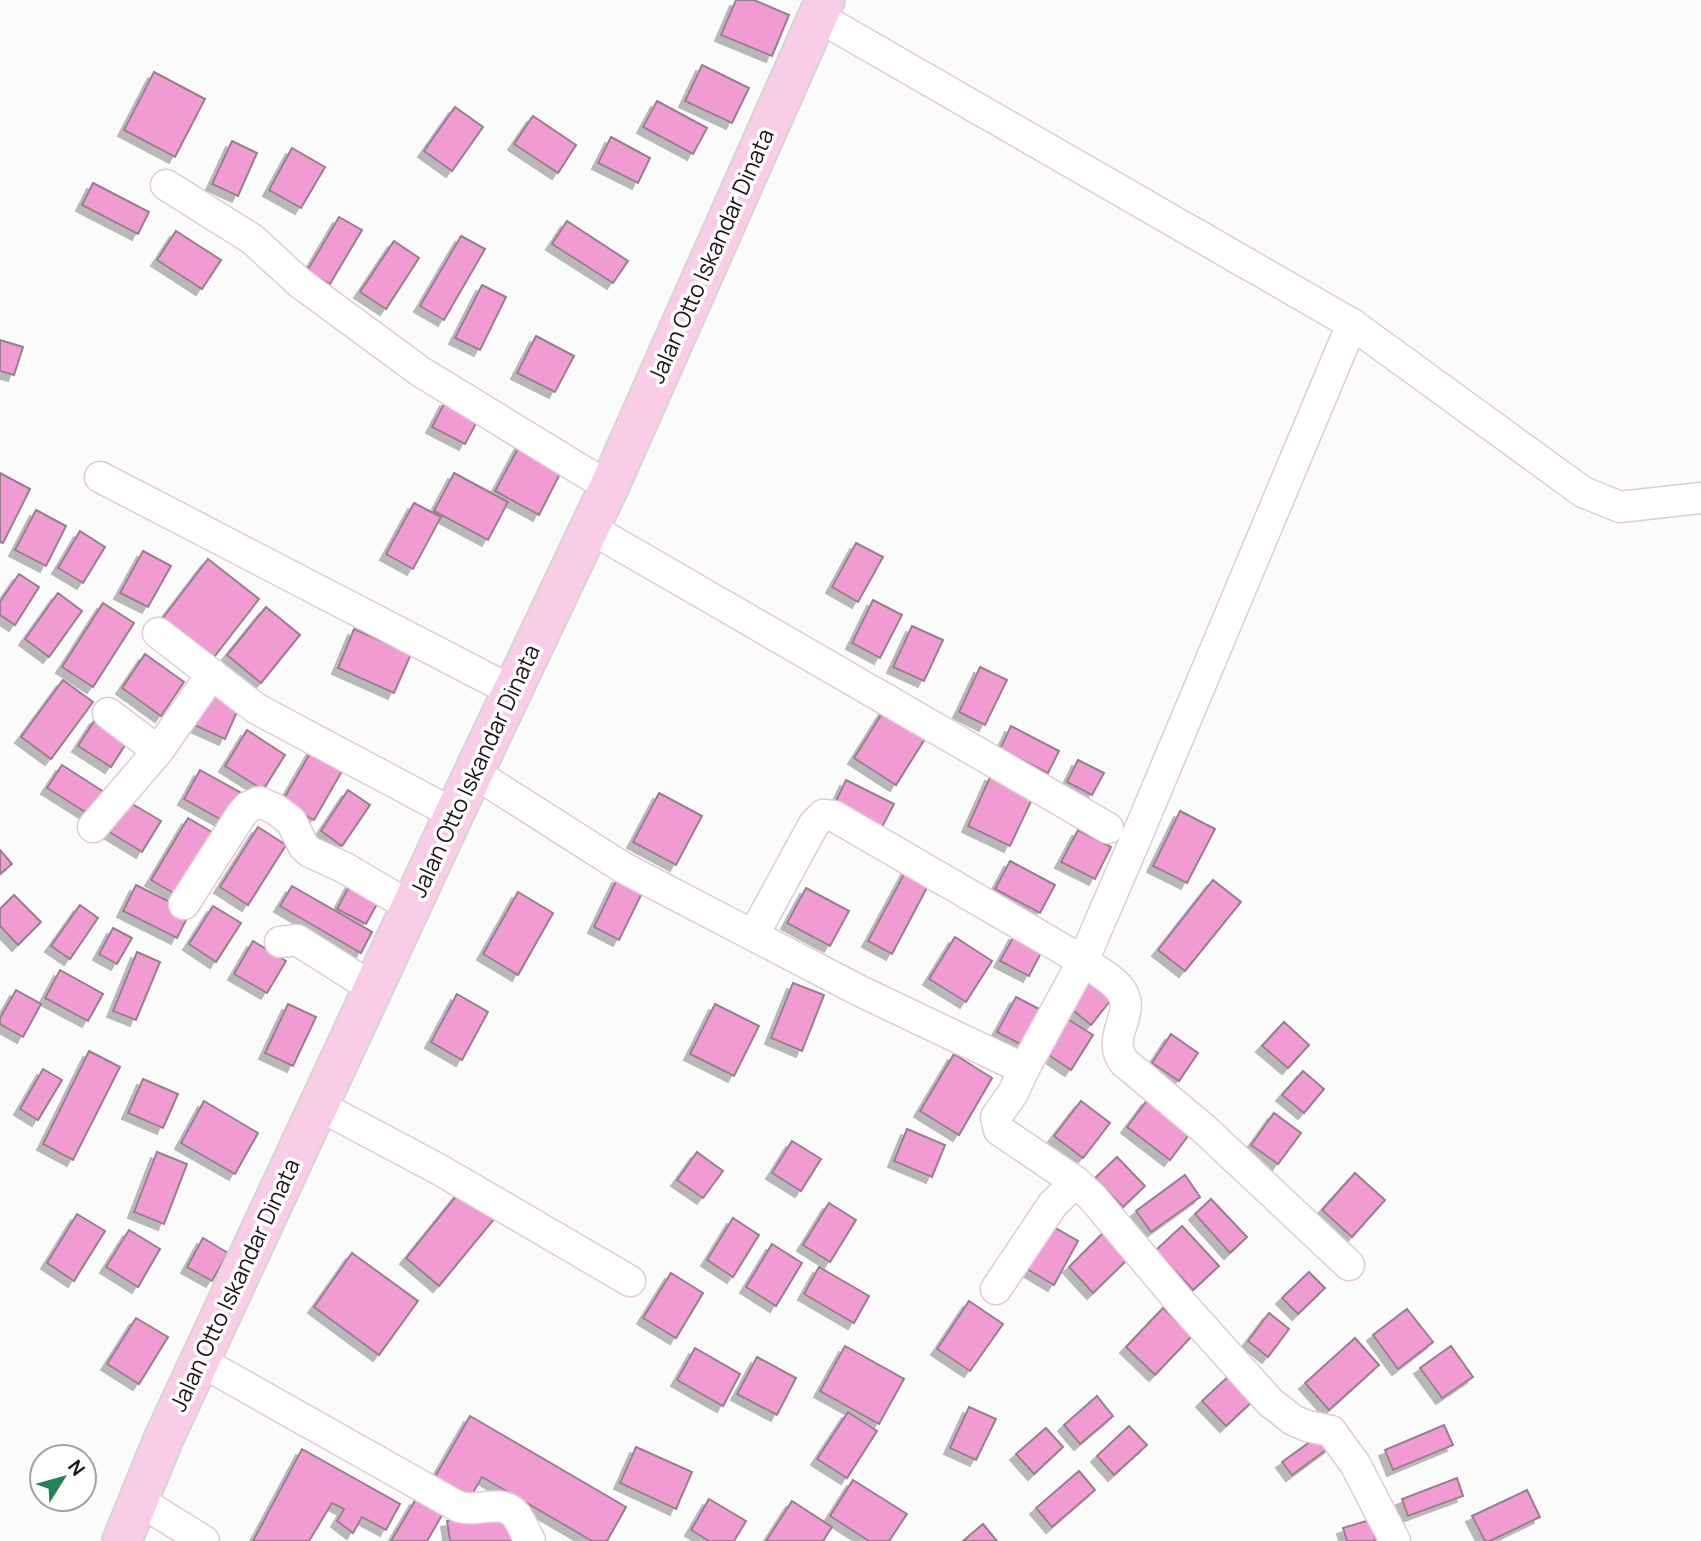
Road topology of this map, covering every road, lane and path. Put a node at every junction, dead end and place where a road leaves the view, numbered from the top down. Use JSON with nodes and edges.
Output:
{"nodes":[{"id":1,"x":821,"y":8,"type":"edge"},
{"id":2,"x":166,"y":185,"type":"dead end"},
{"id":3,"x":1352,"y":324,"type":"junction"},
{"id":4,"x":100,"y":477,"type":"dead end"},
{"id":5,"x":609,"y":487,"type":"junction"},
{"id":6,"x":1701,"y":498,"type":"edge"},
{"id":7,"x":590,"y":528,"type":"junction"},
{"id":8,"x":158,"y":633,"type":"dead end"},
{"id":9,"x":212,"y":674,"type":"junction"},
{"id":10,"x":512,"y":691,"type":"junction"},
{"id":11,"x":108,"y":713,"type":"dead end"},
{"id":12,"x":158,"y":751,"type":"junction"},
{"id":13,"x":474,"y":772,"type":"junction"},
{"id":14,"x":454,"y":814,"type":"junction"},
{"id":15,"x":93,"y":827,"type":"dead end"},
{"id":16,"x":1108,"y":828,"type":"dead end"},
{"id":17,"x":184,"y":904,"type":"dead end"},
{"id":18,"x":411,"y":907,"type":"junction"},
{"id":19,"x":754,"y":934,"type":"junction"},
{"id":20,"x":280,"y":942,"type":"dead end"},
{"id":21,"x":1083,"y":961,"type":"junction"},
{"id":22,"x":373,"y":988,"type":"junction"},
{"id":23,"x":1024,"y":1069,"type":"junction"},
{"id":24,"x":318,"y":1105,"type":"junction"},
{"id":25,"x":1076,"y":1182,"type":"junction"},
{"id":26,"x":1349,"y":1265,"type":"dead end"},
{"id":27,"x":630,"y":1281,"type":"dead end"},
{"id":28,"x":996,"y":1289,"type":"dead end"},
{"id":29,"x":200,"y":1361,"type":"junction"},
{"id":30,"x":138,"y":1500,"type":"junction"},
{"id":31,"x":122,"y":1541,"type":"edge"},
{"id":32,"x":204,"y":1541,"type":"edge"},
{"id":33,"x":530,"y":1541,"type":"edge"},
{"id":34,"x":1395,"y":1541,"type":"edge"}],
"edges":[{"from":1,"to":3,"type":"street"},
{"from":1,"to":5,"type":"main road","name":"Jalan Otto Iskandar Dinata"},
{"from":2,"to":5,"type":"street"},
{"from":3,"to":6,"type":"street"},
{"from":3,"to":21,"type":"street"},
{"from":4,"to":10,"type":"street"},
{"from":5,"to":7,"type":"main road","name":"Jalan Otto Iskandar Dinata"},
{"from":7,"to":10,"type":"main road","name":"Jalan Otto Iskandar Dinata"},
{"from":7,"to":16,"type":"street"},
{"from":8,"to":9,"type":"street"},
{"from":9,"to":12,"type":"street"},
{"from":9,"to":14,"type":"street"},
{"from":10,"to":13,"type":"main road","name":"Jalan Otto Iskandar Dinata"},
{"from":11,"to":12,"type":"street"},
{"from":12,"to":15,"type":"street"},
{"from":13,"to":14,"type":"main road","name":"Jalan Otto Iskandar Dinata"},
{"from":13,"to":19,"type":"street"},
{"from":14,"to":18,"type":"main road","name":"Jalan Otto Iskandar Dinata"},
{"from":17,"to":18,"type":"street"},
{"from":18,"to":22,"type":"main road","name":"Jalan Otto Iskandar Dinata"},
{"from":19,"to":21,"type":"street"},
{"from":19,"to":23,"type":"street"},
{"from":20,"to":22,"type":"street"},
{"from":21,"to":23,"type":"street"},
{"from":21,"to":26,"type":"street"},
{"from":22,"to":24,"type":"main road","name":"Jalan Otto Iskandar Dinata"},
{"from":23,"to":25,"type":"street"},
{"from":24,"to":27,"type":"street"},
{"from":24,"to":29,"type":"main road","name":"Jalan Otto Iskandar Dinata"},
{"from":25,"to":28,"type":"street"},
{"from":25,"to":34,"type":"street"},
{"from":29,"to":30,"type":"main road","name":"Jalan Otto Iskandar Dinata"},
{"from":29,"to":33,"type":"street"},
{"from":30,"to":31,"type":"main road","name":"Jalan Otto Iskandar Dinata"},
{"from":30,"to":32,"type":"street"}]}
